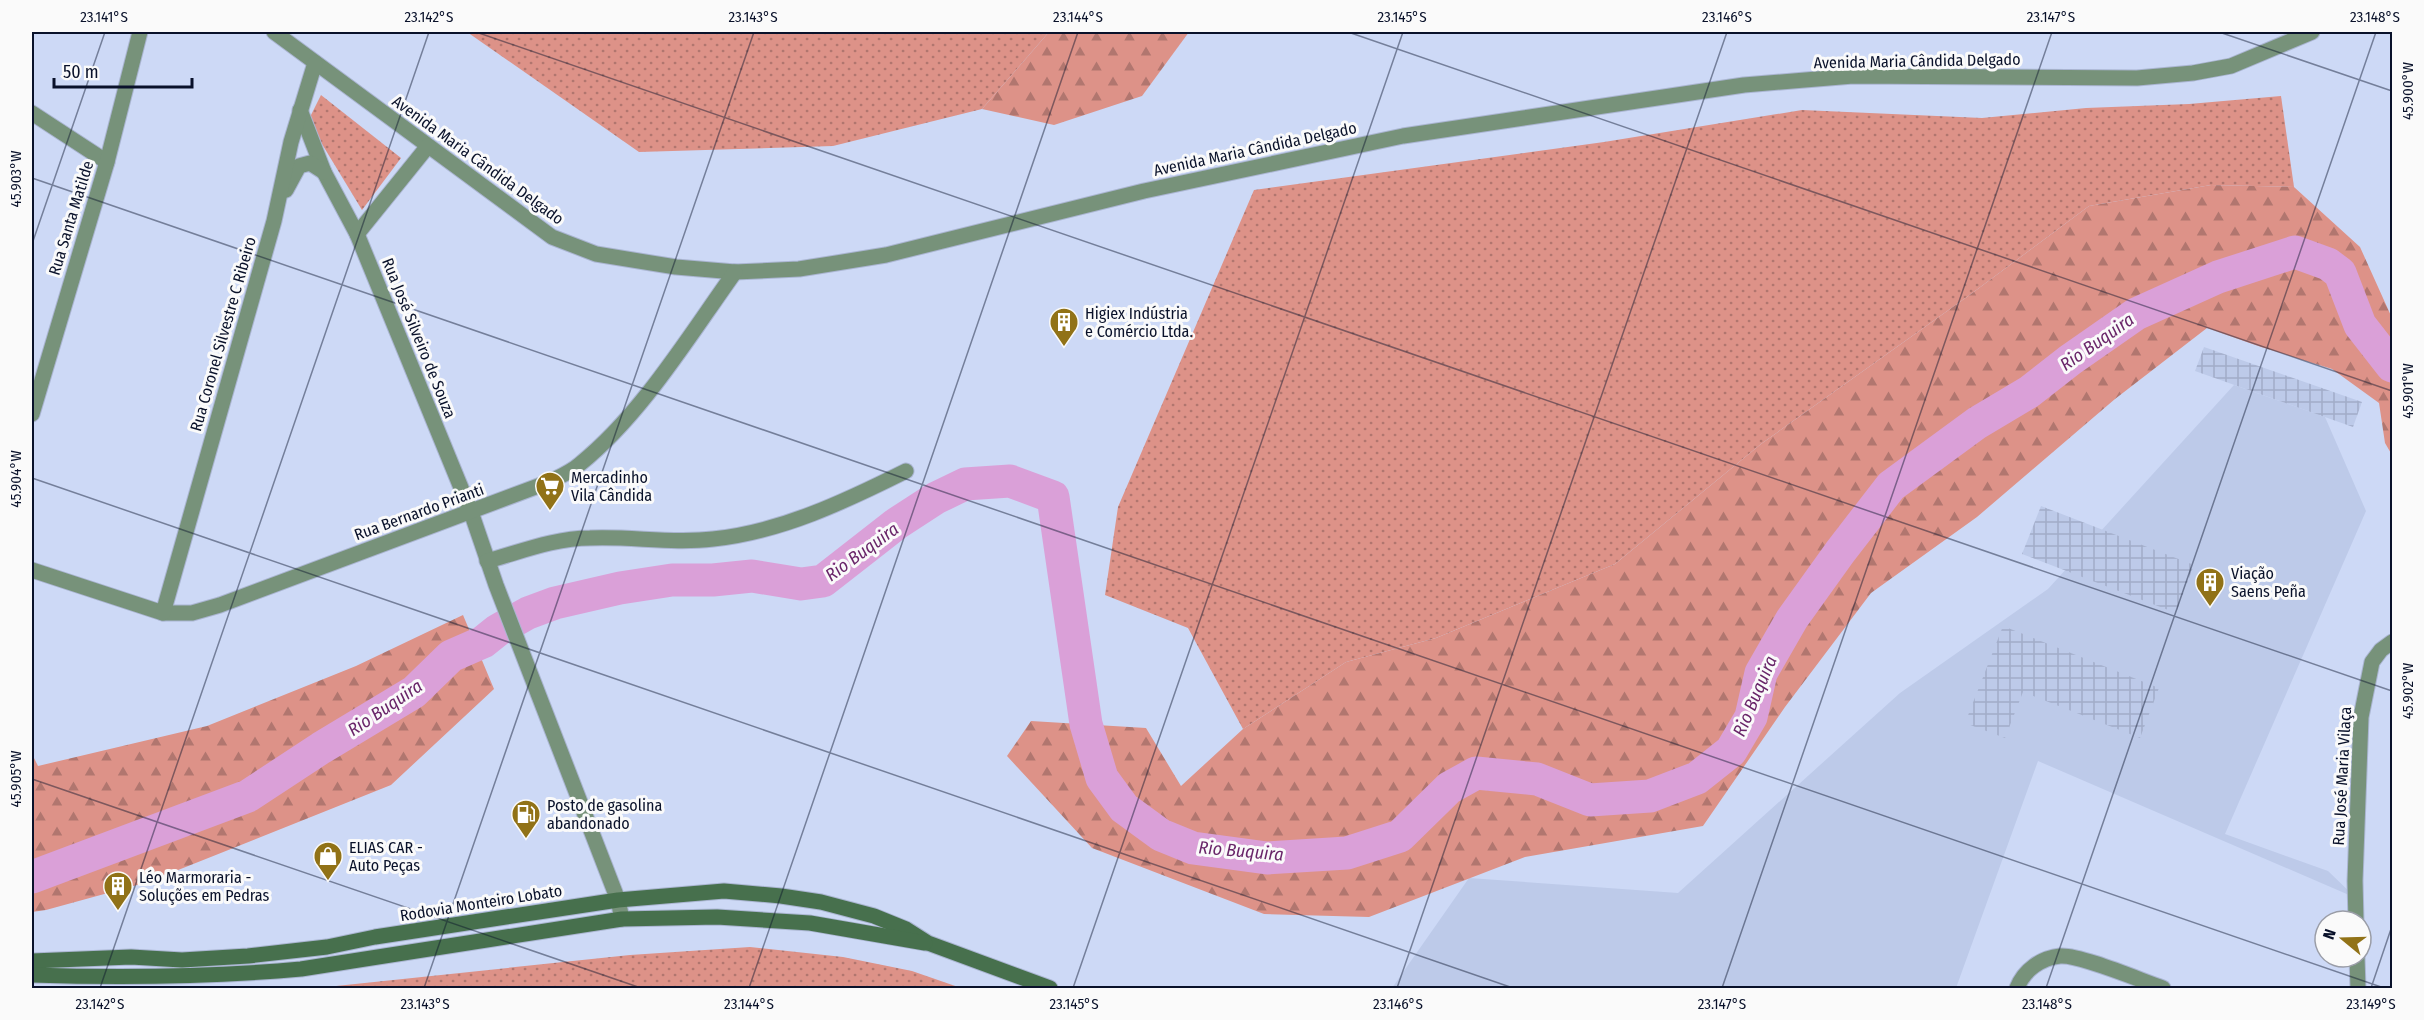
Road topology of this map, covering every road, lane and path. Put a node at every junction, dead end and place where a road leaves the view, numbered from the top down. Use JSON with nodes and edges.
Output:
{"nodes":[{"id":1,"x":140,"y":32,"type":"edge"},
{"id":2,"x":274,"y":32,"type":"edge"},
{"id":3,"x":2312,"y":32,"type":"edge"},
{"id":4,"x":315,"y":63,"type":"junction"},
{"id":5,"x":300,"y":110,"type":"junction"},
{"id":6,"x":32,"y":113,"type":"edge"},
{"id":7,"x":428,"y":146,"type":"junction"},
{"id":8,"x":107,"y":162,"type":"junction"},
{"id":9,"x":324,"y":172,"type":"junction"},
{"id":10,"x":274,"y":221,"type":"junction"},
{"id":11,"x":357,"y":234,"type":"junction"},
{"id":12,"x":735,"y":272,"type":"junction"},
{"id":13,"x":32,"y":414,"type":"edge"},
{"id":14,"x":906,"y":471,"type":"dead end"},
{"id":15,"x":471,"y":512,"type":"junction"},
{"id":16,"x":487,"y":561,"type":"junction"},
{"id":17,"x":32,"y":570,"type":"edge"},
{"id":18,"x":163,"y":613,"type":"junction"},
{"id":19,"x":2392,"y":642,"type":"edge"},
{"id":20,"x":618,"y":900,"type":"junction"},
{"id":21,"x":2356,"y":909,"type":"edge"},
{"id":22,"x":622,"y":919,"type":"junction"},
{"id":23,"x":928,"y":943,"type":"junction"},
{"id":24,"x":32,"y":961,"type":"edge"},
{"id":25,"x":2357,"y":969,"type":"edge"},
{"id":26,"x":32,"y":975,"type":"edge"},
{"id":27,"x":1050,"y":988,"type":"edge"},
{"id":28,"x":2018,"y":988,"type":"edge"},
{"id":29,"x":2163,"y":988,"type":"edge"},
{"id":30,"x":2358,"y":988,"type":"edge"}],
"edges":[{"from":1,"to":8,"type":"street","name":"Rua Santa Matilde"},
{"from":2,"to":4,"type":"street","name":"Avenida Maria Cândida Delgado"},
{"from":3,"to":12,"type":"street","name":"Avenida Maria Cândida Delgado"},
{"from":4,"to":5,"type":"street","name":"Rua Coronel Silvestre C Ribeiro"},
{"from":4,"to":7,"type":"street","name":"Avenida Maria Cândida Delgado"},
{"from":5,"to":9,"type":"street","name":"Rua José Silveiro de Souza"},
{"from":5,"to":10,"type":"street","name":"Rua Coronel Silvestre C Ribeiro"},
{"from":6,"to":8,"type":"street"},
{"from":7,"to":11,"type":"street"},
{"from":7,"to":12,"type":"street","name":"Avenida Maria Cândida Delgado"},
{"from":8,"to":13,"type":"street","name":"Rua Santa Matilde"},
{"from":9,"to":10,"type":"street"},
{"from":9,"to":11,"type":"street","name":"Rua José Silveiro de Souza"},
{"from":10,"to":18,"type":"street","name":"Rua Coronel Silvestre C Ribeiro"},
{"from":11,"to":15,"type":"street","name":"Rua José Silveiro de Souza"},
{"from":12,"to":15,"type":"street","name":"Rua Bernardo Prianti"},
{"from":14,"to":16,"type":"street"},
{"from":15,"to":16,"type":"street","name":"Rua José Silveiro de Souza"},
{"from":15,"to":18,"type":"street","name":"Rua Bernardo Prianti"},
{"from":16,"to":20,"type":"street","name":"Rua José Silveiro de Souza"},
{"from":17,"to":18,"type":"street","name":"Rua Bernardo Prianti"},
{"from":19,"to":21,"type":"street","name":"Rua José Maria Vilaça"},
{"from":20,"to":22,"type":"street"},
{"from":20,"to":23,"type":"main road","name":"Rodovia Monteiro Lobato"},
{"from":20,"to":24,"type":"main road","name":"Rodovia Monteiro Lobato"},
{"from":22,"to":23,"type":"main road","name":"Rodovia Monteiro Lobato"},
{"from":22,"to":26,"type":"main road","name":"Rodovia Monteiro Lobato"},
{"from":23,"to":27,"type":"main road","name":"Rodovia Monteiro Lobato"},
{"from":25,"to":30,"type":"street"},
{"from":28,"to":29,"type":"street"}]}
